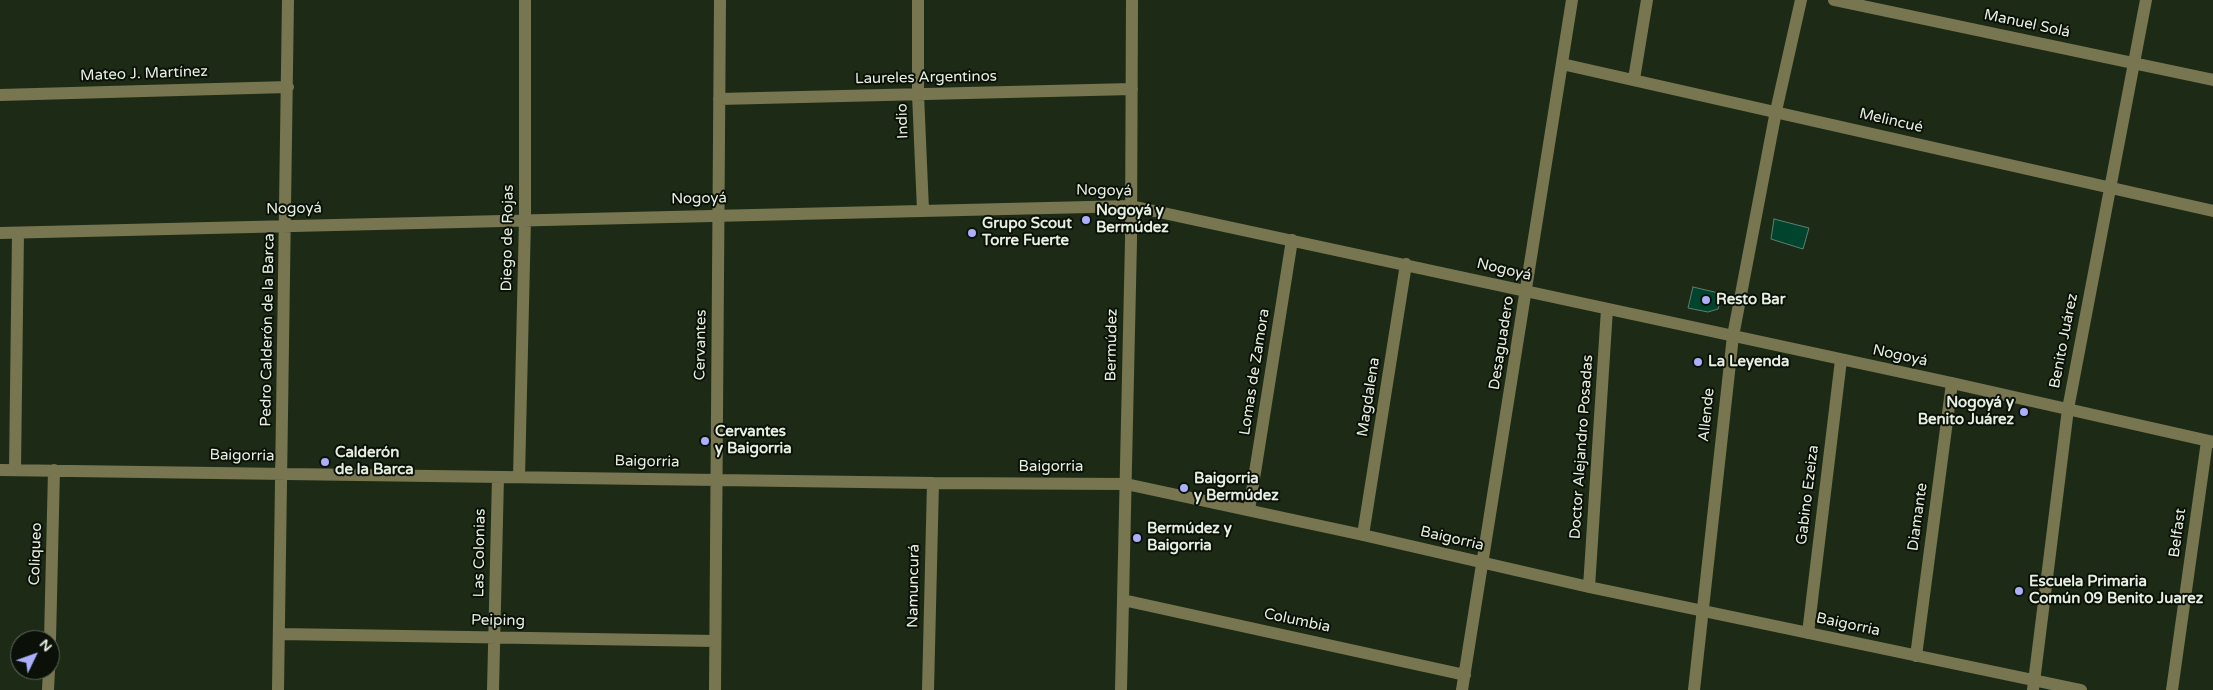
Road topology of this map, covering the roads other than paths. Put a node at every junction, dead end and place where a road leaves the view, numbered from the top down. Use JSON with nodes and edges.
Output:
{"nodes":[{"id":1,"x":288,"y":0,"type":"edge"},
{"id":2,"x":525,"y":0,"type":"edge"},
{"id":3,"x":720,"y":0,"type":"edge"},
{"id":4,"x":918,"y":0,"type":"edge"},
{"id":5,"x":1132,"y":0,"type":"edge"},
{"id":6,"x":1572,"y":0,"type":"edge"},
{"id":7,"x":1647,"y":0,"type":"edge"},
{"id":8,"x":1801,"y":0,"type":"edge"},
{"id":9,"x":1834,"y":0,"type":"edge"},
{"id":10,"x":2146,"y":0,"type":"edge"},
{"id":11,"x":2133,"y":62,"type":"junction"},
{"id":12,"x":1562,"y":64,"type":"junction"},
{"id":13,"x":1634,"y":79,"type":"junction"},
{"id":14,"x":2213,"y":80,"type":"edge"},
{"id":15,"x":288,"y":87,"type":"junction"},
{"id":16,"x":1132,"y":89,"type":"junction"},
{"id":17,"x":918,"y":94,"type":"junction"},
{"id":18,"x":0,"y":95,"type":"edge"},
{"id":19,"x":719,"y":99,"type":"junction"},
{"id":20,"x":1776,"y":111,"type":"junction"},
{"id":21,"x":2109,"y":188,"type":"junction"},
{"id":22,"x":1131,"y":206,"type":"junction"},
{"id":23,"x":923,"y":210,"type":"junction"},
{"id":24,"x":2213,"y":211,"type":"edge"},
{"id":25,"x":718,"y":215,"type":"junction"},
{"id":26,"x":525,"y":219,"type":"junction"},
{"id":27,"x":286,"y":225,"type":"junction"},
{"id":28,"x":0,"y":233,"type":"edge"},
{"id":29,"x":18,"y":233,"type":"junction"},
{"id":30,"x":1292,"y":240,"type":"junction"},
{"id":31,"x":1406,"y":264,"type":"junction"},
{"id":32,"x":1526,"y":292,"type":"junction"},
{"id":33,"x":1607,"y":309,"type":"junction"},
{"id":34,"x":1732,"y":336,"type":"junction"},
{"id":35,"x":1841,"y":360,"type":"junction"},
{"id":36,"x":1952,"y":383,"type":"junction"},
{"id":37,"x":2068,"y":409,"type":"junction"},
{"id":38,"x":2210,"y":442,"type":"edge"},
{"id":39,"x":0,"y":470,"type":"edge"},
{"id":40,"x":15,"y":470,"type":"junction"},
{"id":41,"x":54,"y":470,"type":"junction"},
{"id":42,"x":281,"y":472,"type":"junction"},
{"id":43,"x":498,"y":477,"type":"junction"},
{"id":44,"x":519,"y":477,"type":"junction"},
{"id":45,"x":716,"y":479,"type":"junction"},
{"id":46,"x":933,"y":483,"type":"junction"},
{"id":47,"x":1126,"y":484,"type":"junction"},
{"id":48,"x":1249,"y":510,"type":"junction"},
{"id":49,"x":1363,"y":535,"type":"junction"},
{"id":50,"x":1483,"y":562,"type":"junction"},
{"id":51,"x":1590,"y":587,"type":"junction"},
{"id":52,"x":1123,"y":600,"type":"junction"},
{"id":53,"x":1702,"y":611,"type":"junction"},
{"id":54,"x":50,"y":630,"type":"edge"},
{"id":55,"x":1808,"y":633,"type":"junction"},
{"id":56,"x":280,"y":634,"type":"junction"},
{"id":57,"x":494,"y":637,"type":"junction"},
{"id":58,"x":715,"y":641,"type":"junction"},
{"id":59,"x":1916,"y":656,"type":"junction"},
{"id":60,"x":1464,"y":675,"type":"junction"},
{"id":61,"x":2034,"y":685,"type":"edge"},
{"id":62,"x":278,"y":690,"type":"edge"},
{"id":63,"x":493,"y":690,"type":"edge"},
{"id":64,"x":715,"y":690,"type":"edge"},
{"id":65,"x":928,"y":690,"type":"edge"},
{"id":66,"x":1122,"y":690,"type":"edge"},
{"id":67,"x":1462,"y":690,"type":"edge"},
{"id":68,"x":1694,"y":690,"type":"edge"},
{"id":69,"x":2081,"y":690,"type":"edge"},
{"id":70,"x":2172,"y":690,"type":"edge"}],
"edges":[{"from":1,"to":15,"type":"street","name":"Pedro Calderón de la Barca"},
{"from":2,"to":26,"type":"street","name":"Diego de Rojas"},
{"from":3,"to":19,"type":"street","name":"Cervantes"},
{"from":4,"to":17,"type":"street","name":"Indio"},
{"from":5,"to":16,"type":"street","name":"Bermúdez"},
{"from":6,"to":12,"type":"street","name":"Desaguadero"},
{"from":7,"to":13,"type":"street"},
{"from":8,"to":20,"type":"street","name":"Allende"},
{"from":9,"to":11,"type":"street","name":"Manuel Solá"},
{"from":10,"to":11,"type":"street","name":"Benito Juárez"},
{"from":11,"to":14,"type":"street","name":"Manuel Solá"},
{"from":11,"to":21,"type":"street","name":"Benito Juárez"},
{"from":12,"to":13,"type":"street","name":"Melincué"},
{"from":12,"to":32,"type":"street","name":"Desaguadero"},
{"from":13,"to":20,"type":"street","name":"Melincué"},
{"from":15,"to":18,"type":"street","name":"Mateo J. Martínez"},
{"from":15,"to":27,"type":"street","name":"Pedro Calderón de la Barca"},
{"from":16,"to":17,"type":"street","name":"Laureles Argentinos"},
{"from":16,"to":22,"type":"street","name":"Bermúdez"},
{"from":17,"to":19,"type":"street","name":"Laureles Argentinos"},
{"from":17,"to":23,"type":"street","name":"Indio"},
{"from":19,"to":25,"type":"street","name":"Cervantes"},
{"from":20,"to":21,"type":"street","name":"Melincué"},
{"from":20,"to":34,"type":"street","name":"Allende"},
{"from":21,"to":24,"type":"street","name":"Melincué"},
{"from":21,"to":37,"type":"street","name":"Benito Juárez"},
{"from":22,"to":23,"type":"street","name":"Nogoyá"},
{"from":22,"to":30,"type":"street","name":"Nogoyá"},
{"from":22,"to":47,"type":"street","name":"Bermúdez"},
{"from":23,"to":25,"type":"street","name":"Nogoyá"},
{"from":25,"to":26,"type":"street","name":"Nogoyá"},
{"from":25,"to":45,"type":"street","name":"Cervantes"},
{"from":26,"to":27,"type":"street","name":"Nogoyá"},
{"from":26,"to":44,"type":"street","name":"Diego de Rojas"},
{"from":27,"to":29,"type":"street","name":"Nogoyá"},
{"from":27,"to":42,"type":"street","name":"Pedro Calderón de la Barca"},
{"from":28,"to":29,"type":"street","name":"Nogoyá"},
{"from":29,"to":40,"type":"street"},
{"from":30,"to":31,"type":"street","name":"Nogoyá"},
{"from":30,"to":48,"type":"street","name":"Lomas de Zamora"},
{"from":31,"to":32,"type":"street","name":"Nogoyá"},
{"from":31,"to":49,"type":"street","name":"Magdalena"},
{"from":32,"to":33,"type":"street","name":"Nogoyá"},
{"from":32,"to":50,"type":"street","name":"Desaguadero"},
{"from":33,"to":34,"type":"street","name":"Nogoyá"},
{"from":33,"to":51,"type":"street","name":"Doctor Alejandro Posadas"},
{"from":34,"to":35,"type":"street","name":"Nogoyá"},
{"from":34,"to":53,"type":"street","name":"Allende"},
{"from":35,"to":36,"type":"street","name":"Nogoyá"},
{"from":35,"to":55,"type":"street","name":"Gabino Ezeiza"},
{"from":36,"to":37,"type":"street","name":"Nogoyá"},
{"from":36,"to":59,"type":"street","name":"Diamante"},
{"from":37,"to":38,"type":"street","name":"Nogoyá"},
{"from":37,"to":61,"type":"street","name":"Benito Juárez"},
{"from":38,"to":70,"type":"street","name":"Belfast"},
{"from":39,"to":40,"type":"street","name":"Baigorria"},
{"from":40,"to":41,"type":"street","name":"Baigorria"},
{"from":41,"to":42,"type":"street","name":"Baigorria"},
{"from":41,"to":54,"type":"street","name":"Coliqueo"},
{"from":42,"to":43,"type":"street","name":"Baigorria"},
{"from":42,"to":56,"type":"street","name":"Pedro Calderón de la Barca"},
{"from":43,"to":44,"type":"street","name":"Baigorria"},
{"from":43,"to":57,"type":"street","name":"Las Colonias"},
{"from":44,"to":45,"type":"street","name":"Baigorria"},
{"from":45,"to":46,"type":"street","name":"Baigorria"},
{"from":45,"to":58,"type":"street","name":"Cervantes"},
{"from":46,"to":47,"type":"street","name":"Baigorria"},
{"from":46,"to":65,"type":"street","name":"Namuncurá"},
{"from":47,"to":48,"type":"street","name":"Baigorria"},
{"from":47,"to":52,"type":"street","name":"Bermúdez"},
{"from":48,"to":49,"type":"street","name":"Baigorria"},
{"from":49,"to":50,"type":"street","name":"Baigorria"},
{"from":50,"to":51,"type":"street","name":"Baigorria"},
{"from":50,"to":60,"type":"street","name":"Desaguadero"},
{"from":51,"to":53,"type":"street","name":"Baigorria"},
{"from":52,"to":60,"type":"street","name":"Columbia"},
{"from":52,"to":66,"type":"street","name":"Bermúdez"},
{"from":53,"to":55,"type":"street","name":"Baigorria"},
{"from":53,"to":68,"type":"street","name":"Allende"},
{"from":55,"to":59,"type":"street","name":"Baigorria"},
{"from":56,"to":57,"type":"street","name":"Peiping"},
{"from":56,"to":62,"type":"street","name":"Pedro Calderón de la Barca"},
{"from":57,"to":58,"type":"street","name":"Peiping"},
{"from":57,"to":63,"type":"street","name":"Las Colonias"},
{"from":58,"to":64,"type":"street","name":"Cervantes"},
{"from":59,"to":61,"type":"street","name":"Baigorria"},
{"from":60,"to":67,"type":"street","name":"Desaguadero"},
{"from":61,"to":69,"type":"street","name":"Baigorria"}]}
